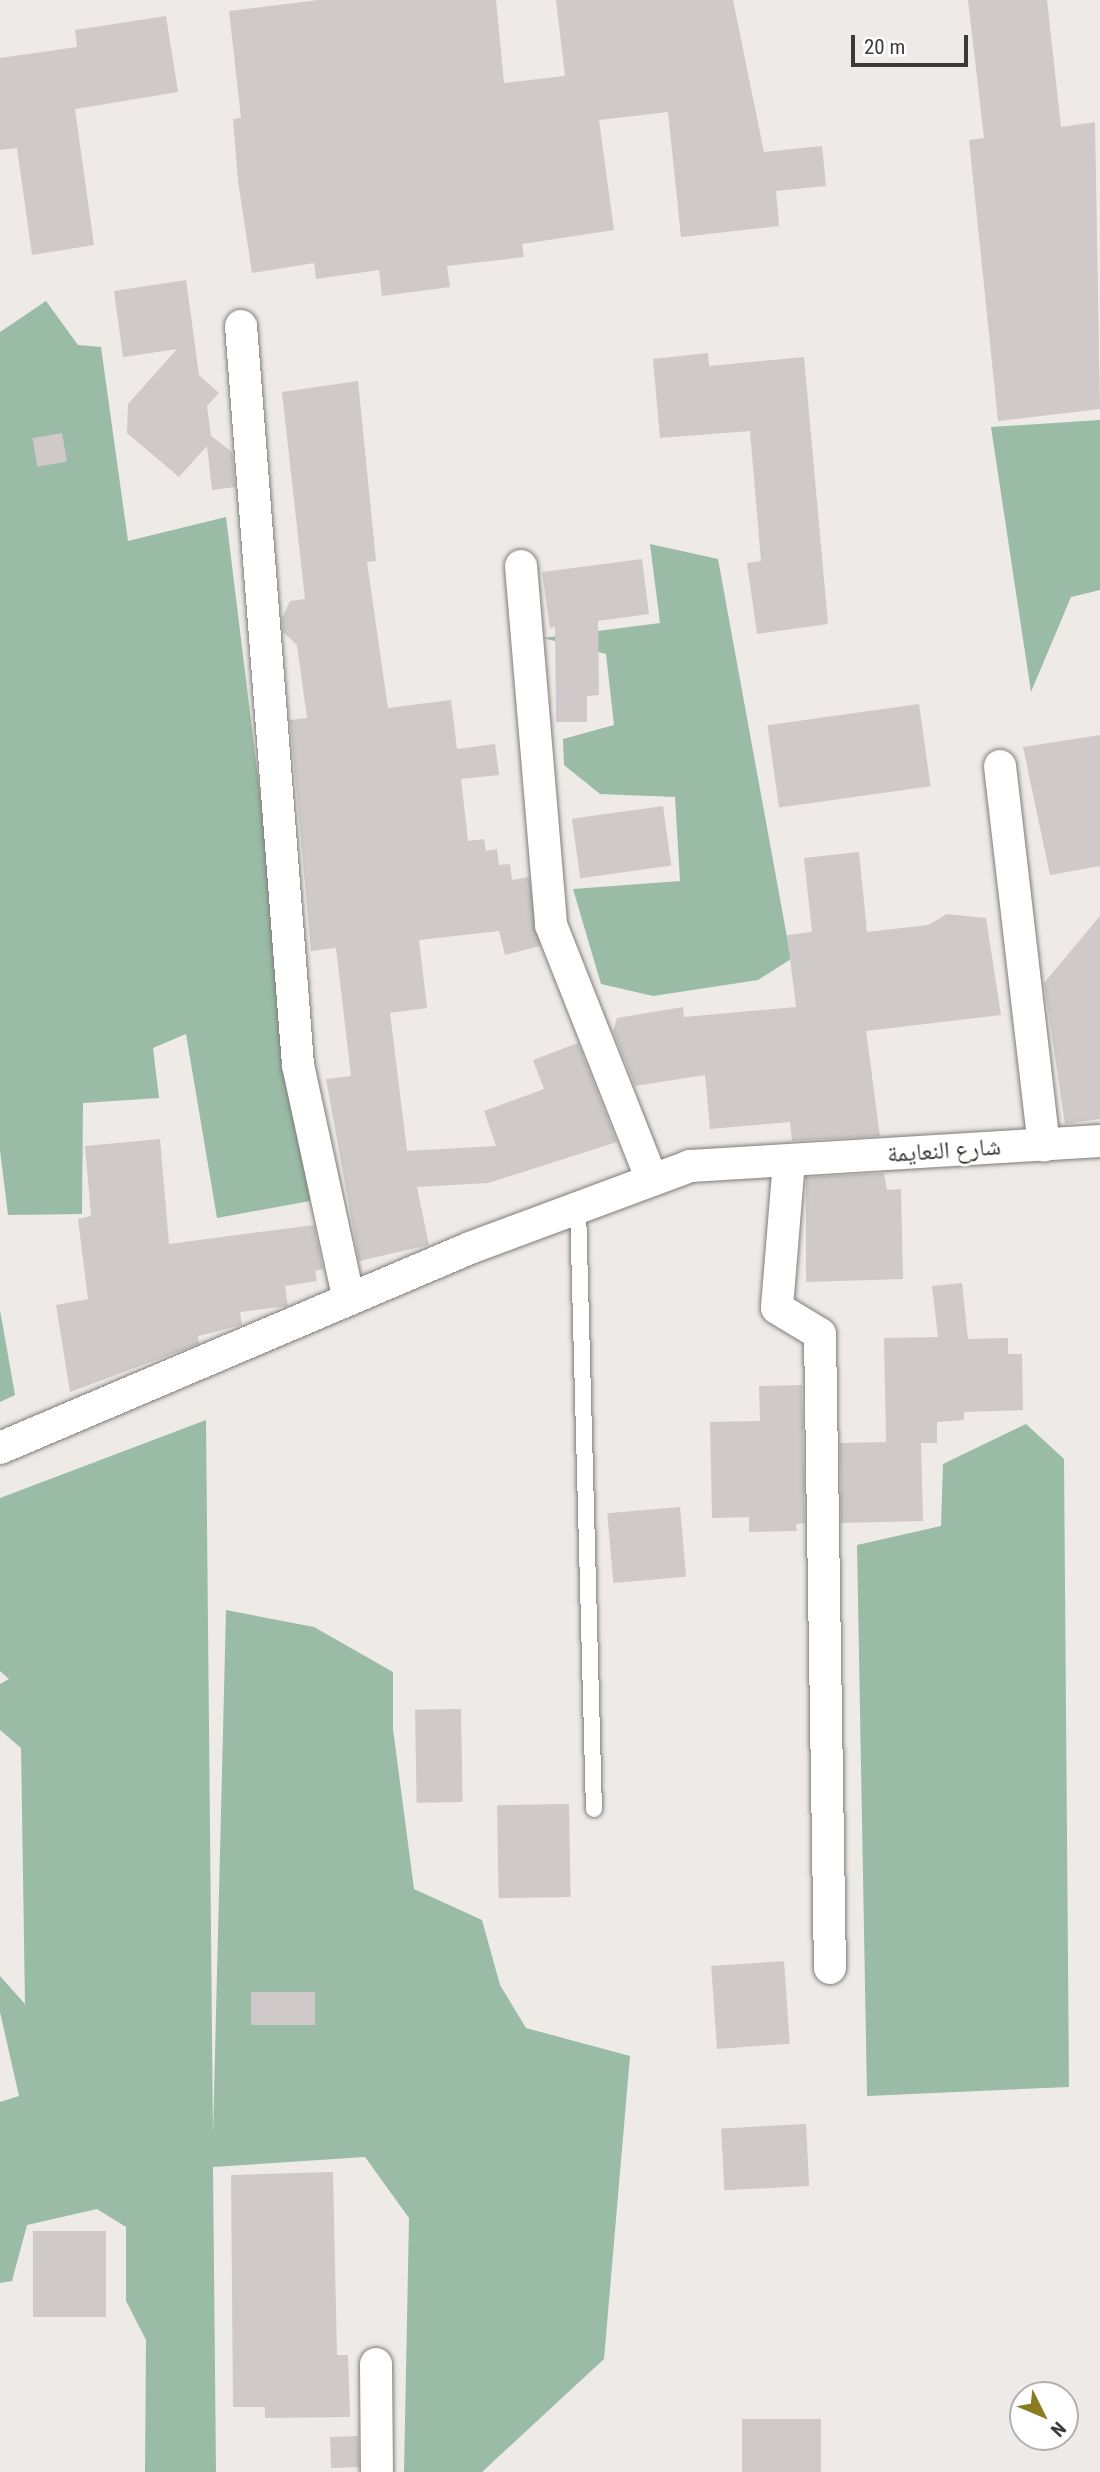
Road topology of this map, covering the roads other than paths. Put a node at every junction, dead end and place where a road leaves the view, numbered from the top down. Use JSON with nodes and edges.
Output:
{"nodes":[{"id":1,"x":242,"y":326,"type":"dead end"},
{"id":2,"x":521,"y":566,"type":"dead end"},
{"id":3,"x":1000,"y":766,"type":"dead end"},
{"id":4,"x":1100,"y":1141,"type":"edge"},
{"id":5,"x":1044,"y":1145,"type":"junction"},
{"id":6,"x":789,"y":1161,"type":"junction"},
{"id":7,"x":652,"y":1181,"type":"junction"},
{"id":8,"x":578,"y":1208,"type":"junction"},
{"id":9,"x":349,"y":1300,"type":"junction"},
{"id":10,"x":0,"y":1448,"type":"edge"},
{"id":11,"x":594,"y":1809,"type":"dead end"},
{"id":12,"x":830,"y":1968,"type":"dead end"},
{"id":13,"x":376,"y":2364,"type":"dead end"},
{"id":14,"x":377,"y":2472,"type":"edge"}],
"edges":[{"from":1,"to":9,"type":"street"},
{"from":2,"to":7,"type":"street"},
{"from":3,"to":5,"type":"street"},
{"from":4,"to":5,"type":"street","name":"شارع النعايمة"},
{"from":5,"to":6,"type":"street","name":"شارع النعايمة"},
{"from":6,"to":7,"type":"street","name":"شارع النعايمة"},
{"from":6,"to":12,"type":"street"},
{"from":7,"to":8,"type":"street","name":"شارع النعايمة"},
{"from":8,"to":9,"type":"street","name":"شارع النعايمة"},
{"from":8,"to":11,"type":"lane"},
{"from":9,"to":10,"type":"street","name":"شارع النعايمة"},
{"from":13,"to":14,"type":"street"}]}
